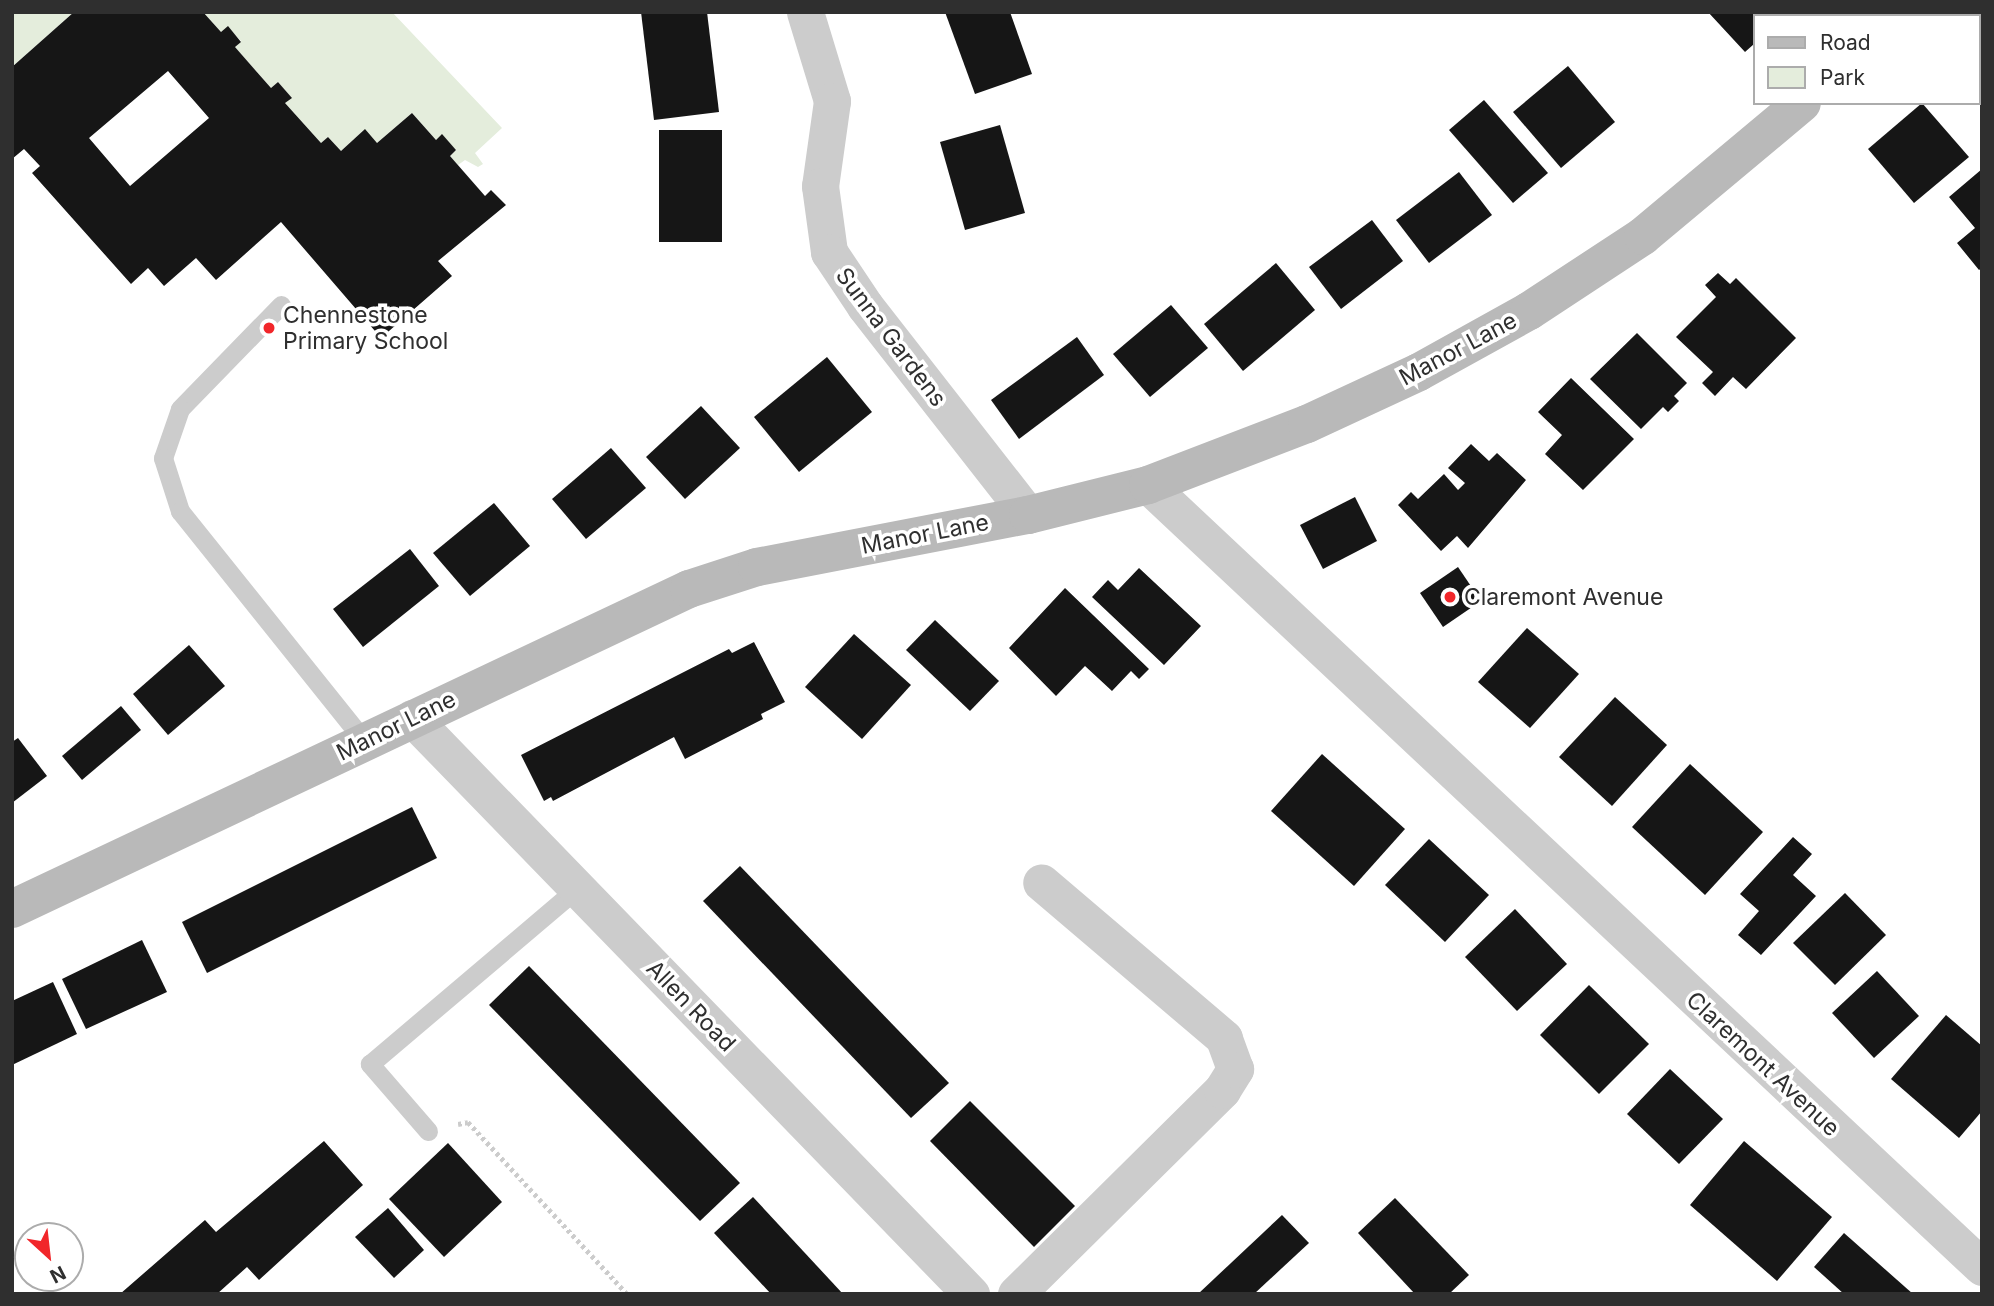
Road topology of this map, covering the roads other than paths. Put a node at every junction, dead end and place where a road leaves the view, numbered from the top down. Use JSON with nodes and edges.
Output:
{"nodes":[{"id":1,"x":805,"y":12,"type":"edge"},
{"id":2,"x":1800,"y":105,"type":"edge"},
{"id":3,"x":281,"y":305,"type":"dead end"},
{"id":4,"x":1148,"y":485,"type":"junction"},
{"id":5,"x":1028,"y":515,"type":"junction"},
{"id":6,"x":412,"y":718,"type":"junction"},
{"id":7,"x":364,"y":741,"type":"junction"},
{"id":8,"x":1041,"y":882,"type":"dead end"},
{"id":9,"x":576,"y":888,"type":"junction"},
{"id":10,"x":12,"y":909,"type":"edge"},
{"id":11,"x":428,"y":1131,"type":"road end"},
{"id":12,"x":1982,"y":1267,"type":"edge"},
{"id":13,"x":971,"y":1294,"type":"edge"},
{"id":14,"x":1016,"y":1294,"type":"edge"}],
"edges":[{"from":1,"to":5,"type":"street","name":"Sunna Gardens"},
{"from":2,"to":4,"type":"street","name":"Manor Lane"},
{"from":3,"to":7,"type":"lane"},
{"from":4,"to":5,"type":"street","name":"Manor Lane"},
{"from":4,"to":12,"type":"street","name":"Claremont Avenue"},
{"from":5,"to":6,"type":"street","name":"Manor Lane"},
{"from":6,"to":7,"type":"street","name":"Manor Lane"},
{"from":6,"to":9,"type":"street","name":"Allen Road"},
{"from":7,"to":10,"type":"street","name":"Manor Lane"},
{"from":8,"to":14,"type":"street"},
{"from":9,"to":11,"type":"lane"},
{"from":9,"to":13,"type":"street","name":"Allen Road"}]}
